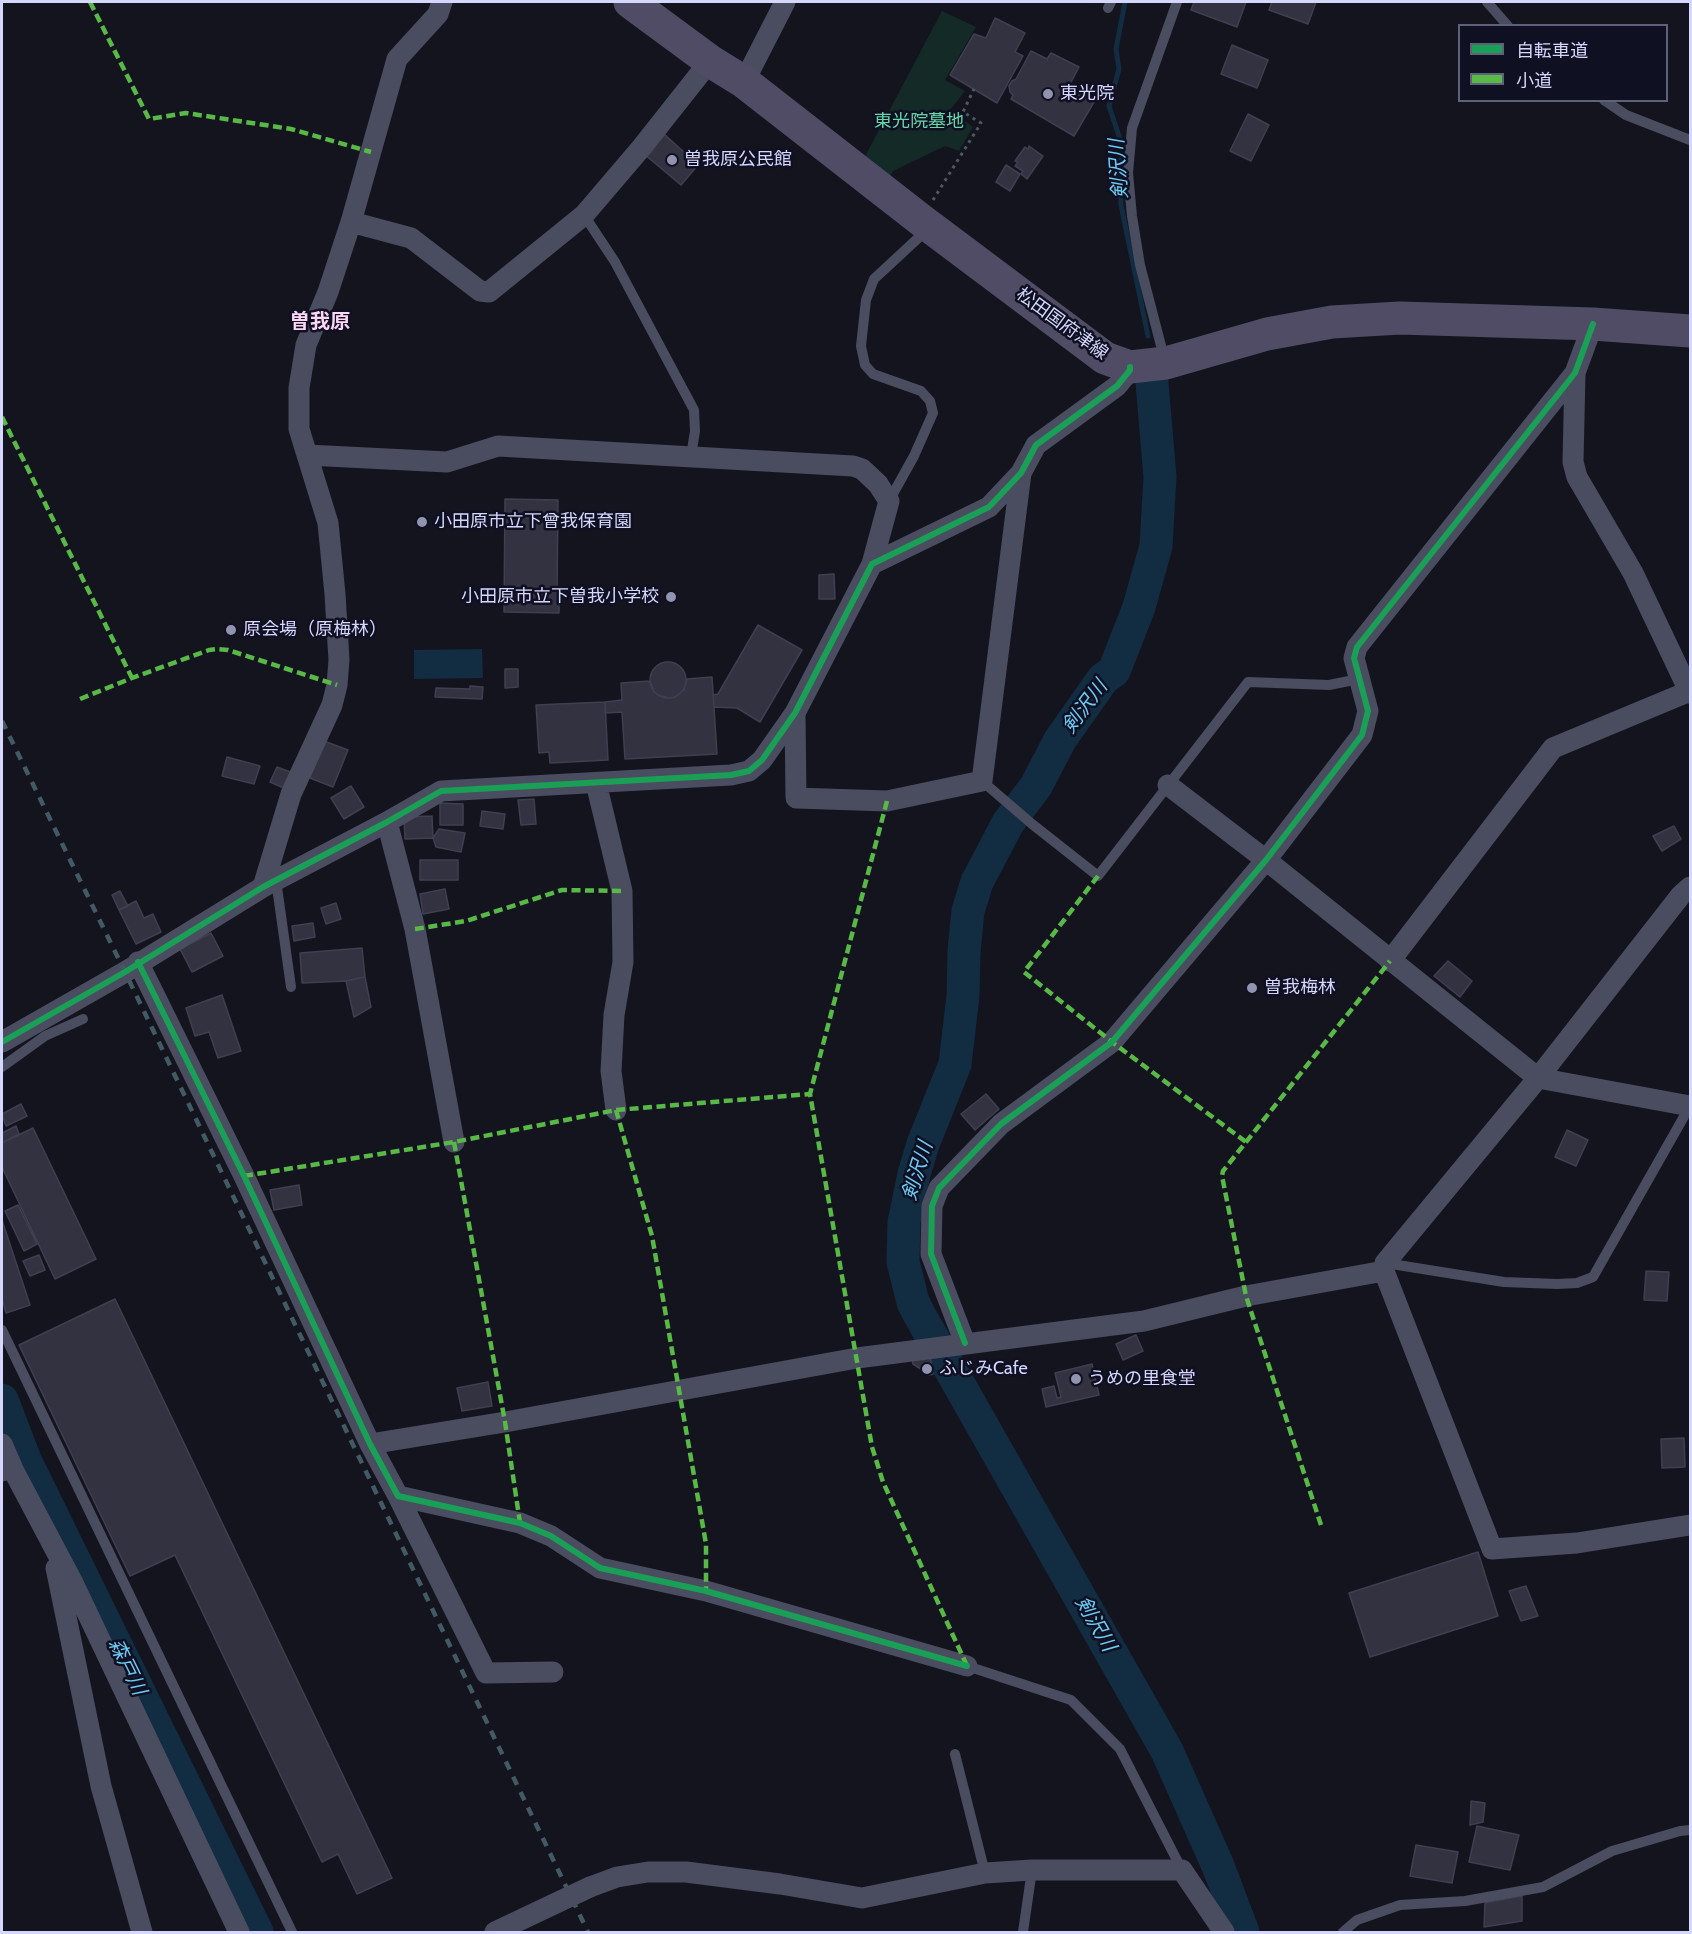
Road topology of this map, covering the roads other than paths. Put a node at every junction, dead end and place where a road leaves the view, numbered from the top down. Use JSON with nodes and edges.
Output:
{"nodes":[{"id":1,"x":442,"y":2,"type":"edge"},
{"id":2,"x":630,"y":2,"type":"edge"},
{"id":3,"x":785,"y":2,"type":"edge"},
{"id":4,"x":1177,"y":2,"type":"edge"},
{"id":5,"x":1486,"y":2,"type":"edge"},
{"id":6,"x":1506,"y":24,"type":"edge"},
{"id":7,"x":710,"y":61,"type":"junction"},
{"id":8,"x":744,"y":82,"type":"junction"},
{"id":9,"x":1607,"y":102,"type":"edge"},
{"id":10,"x":1690,"y":140,"type":"edge"},
{"id":11,"x":584,"y":215,"type":"junction"},
{"id":12,"x":351,"y":222,"type":"junction"},
{"id":13,"x":926,"y":223,"type":"junction"},
{"id":14,"x":1593,"y":324,"type":"junction"},
{"id":15,"x":1690,"y":332,"type":"edge"},
{"id":16,"x":1166,"y":363,"type":"junction"},
{"id":17,"x":1130,"y":367,"type":"junction"},
{"id":18,"x":1575,"y":373,"type":"junction"},
{"id":19,"x":307,"y":455,"type":"junction"},
{"id":20,"x":691,"y":456,"type":"junction"},
{"id":21,"x":1021,"y":473,"type":"junction"},
{"id":22,"x":889,"y":501,"type":"junction"},
{"id":23,"x":872,"y":564,"type":"junction"},
{"id":24,"x":1359,"y":679,"type":"junction"},
{"id":25,"x":1690,"y":692,"type":"edge"},
{"id":26,"x":795,"y":713,"type":"junction"},
{"id":27,"x":982,"y":781,"type":"junction"},
{"id":28,"x":596,"y":783,"type":"junction"},
{"id":29,"x":1168,"y":785,"type":"junction"},
{"id":30,"x":387,"y":822,"type":"junction"},
{"id":31,"x":1266,"y":860,"type":"junction"},
{"id":32,"x":269,"y":884,"type":"junction"},
{"id":33,"x":1690,"y":887,"type":"edge"},
{"id":34,"x":1390,"y":961,"type":"junction"},
{"id":35,"x":138,"y":962,"type":"junction"},
{"id":36,"x":291,"y":987,"type":"dead end"},
{"id":37,"x":82,"y":1019,"type":"dead end"},
{"id":38,"x":2,"y":1042,"type":"edge"},
{"id":39,"x":2,"y":1067,"type":"edge"},
{"id":40,"x":1538,"y":1078,"type":"junction"},
{"id":41,"x":1690,"y":1106,"type":"edge"},
{"id":42,"x":616,"y":1110,"type":"dead end"},
{"id":43,"x":454,"y":1142,"type":"dead end"},
{"id":44,"x":1384,"y":1267,"type":"junction"},
{"id":45,"x":2,"y":1330,"type":"edge"},
{"id":46,"x":960,"y":1343,"type":"junction"},
{"id":47,"x":2,"y":1444,"type":"edge"},
{"id":48,"x":370,"y":1444,"type":"junction"},
{"id":49,"x":6,"y":1468,"type":"edge"},
{"id":50,"x":398,"y":1497,"type":"junction"},
{"id":51,"x":1690,"y":1525,"type":"edge"},
{"id":52,"x":52,"y":1546,"type":"junction"},
{"id":53,"x":968,"y":1666,"type":"joint"},
{"id":54,"x":553,"y":1672,"type":"dead end"},
{"id":55,"x":955,"y":1755,"type":"dead end"},
{"id":56,"x":1690,"y":1830,"type":"edge"},
{"id":57,"x":1032,"y":1870,"type":"junction"},
{"id":58,"x":1182,"y":1870,"type":"junction"},
{"id":59,"x":985,"y":1873,"type":"junction"},
{"id":60,"x":142,"y":1932,"type":"edge"},
{"id":61,"x":239,"y":1932,"type":"edge"},
{"id":62,"x":292,"y":1932,"type":"edge"},
{"id":63,"x":495,"y":1932,"type":"edge"},
{"id":64,"x":1023,"y":1932,"type":"edge"},
{"id":65,"x":1224,"y":1932,"type":"edge"},
{"id":66,"x":1343,"y":1932,"type":"edge"}],
"edges":[{"from":1,"to":12,"type":"street"},
{"from":2,"to":7,"type":"main road","name":"松田国府津線"},
{"from":3,"to":8,"type":"street"},
{"from":4,"to":16,"type":"lane"},
{"from":5,"to":6,"type":"lane"},
{"from":7,"to":8,"type":"main road","name":"松田国府津線"},
{"from":7,"to":11,"type":"street"},
{"from":8,"to":13,"type":"main road","name":"松田国府津線"},
{"from":9,"to":10,"type":"lane"},
{"from":11,"to":12,"type":"street"},
{"from":11,"to":20,"type":"lane"},
{"from":12,"to":19,"type":"street"},
{"from":13,"to":17,"type":"main road","name":"松田国府津線"},
{"from":13,"to":22,"type":"lane"},
{"from":14,"to":15,"type":"main road","name":"松田国府津線"},
{"from":14,"to":16,"type":"main road","name":"松田国府津線"},
{"from":14,"to":18,"type":"street"},
{"from":16,"to":17,"type":"main road","name":"松田国府津線"},
{"from":17,"to":21,"type":"street"},
{"from":18,"to":24,"type":"street"},
{"from":18,"to":25,"type":"street"},
{"from":19,"to":20,"type":"street"},
{"from":19,"to":32,"type":"street"},
{"from":20,"to":22,"type":"street"},
{"from":21,"to":23,"type":"street"},
{"from":21,"to":27,"type":"street"},
{"from":22,"to":23,"type":"street"},
{"from":23,"to":26,"type":"street"},
{"from":24,"to":29,"type":"lane"},
{"from":24,"to":31,"type":"street"},
{"from":25,"to":34,"type":"street"},
{"from":26,"to":27,"type":"street"},
{"from":26,"to":28,"type":"street"},
{"from":27,"to":29,"type":"lane"},
{"from":28,"to":30,"type":"street"},
{"from":28,"to":42,"type":"street"},
{"from":29,"to":31,"type":"street"},
{"from":30,"to":32,"type":"street"},
{"from":30,"to":43,"type":"street"},
{"from":31,"to":34,"type":"street"},
{"from":31,"to":46,"type":"street"},
{"from":32,"to":35,"type":"street"},
{"from":32,"to":36,"type":"lane"},
{"from":33,"to":40,"type":"street"},
{"from":34,"to":40,"type":"street"},
{"from":35,"to":38,"type":"street"},
{"from":35,"to":48,"type":"street"},
{"from":37,"to":39,"type":"lane"},
{"from":40,"to":41,"type":"street"},
{"from":40,"to":44,"type":"street"},
{"from":41,"to":44,"type":"lane"},
{"from":44,"to":46,"type":"street"},
{"from":44,"to":51,"type":"street"},
{"from":45,"to":62,"type":"lane"},
{"from":46,"to":48,"type":"street"},
{"from":47,"to":49,"type":"street"},
{"from":48,"to":50,"type":"street"},
{"from":49,"to":52,"type":"street"},
{"from":50,"to":53,"type":"street"},
{"from":50,"to":54,"type":"street"},
{"from":52,"to":60,"type":"street"},
{"from":52,"to":61,"type":"street"},
{"from":53,"to":58,"type":"lane"},
{"from":55,"to":59,"type":"lane"},
{"from":56,"to":66,"type":"lane"},
{"from":57,"to":58,"type":"street"},
{"from":57,"to":59,"type":"street"},
{"from":57,"to":64,"type":"lane"},
{"from":58,"to":65,"type":"street"},
{"from":59,"to":63,"type":"street","bridge":true}]}
